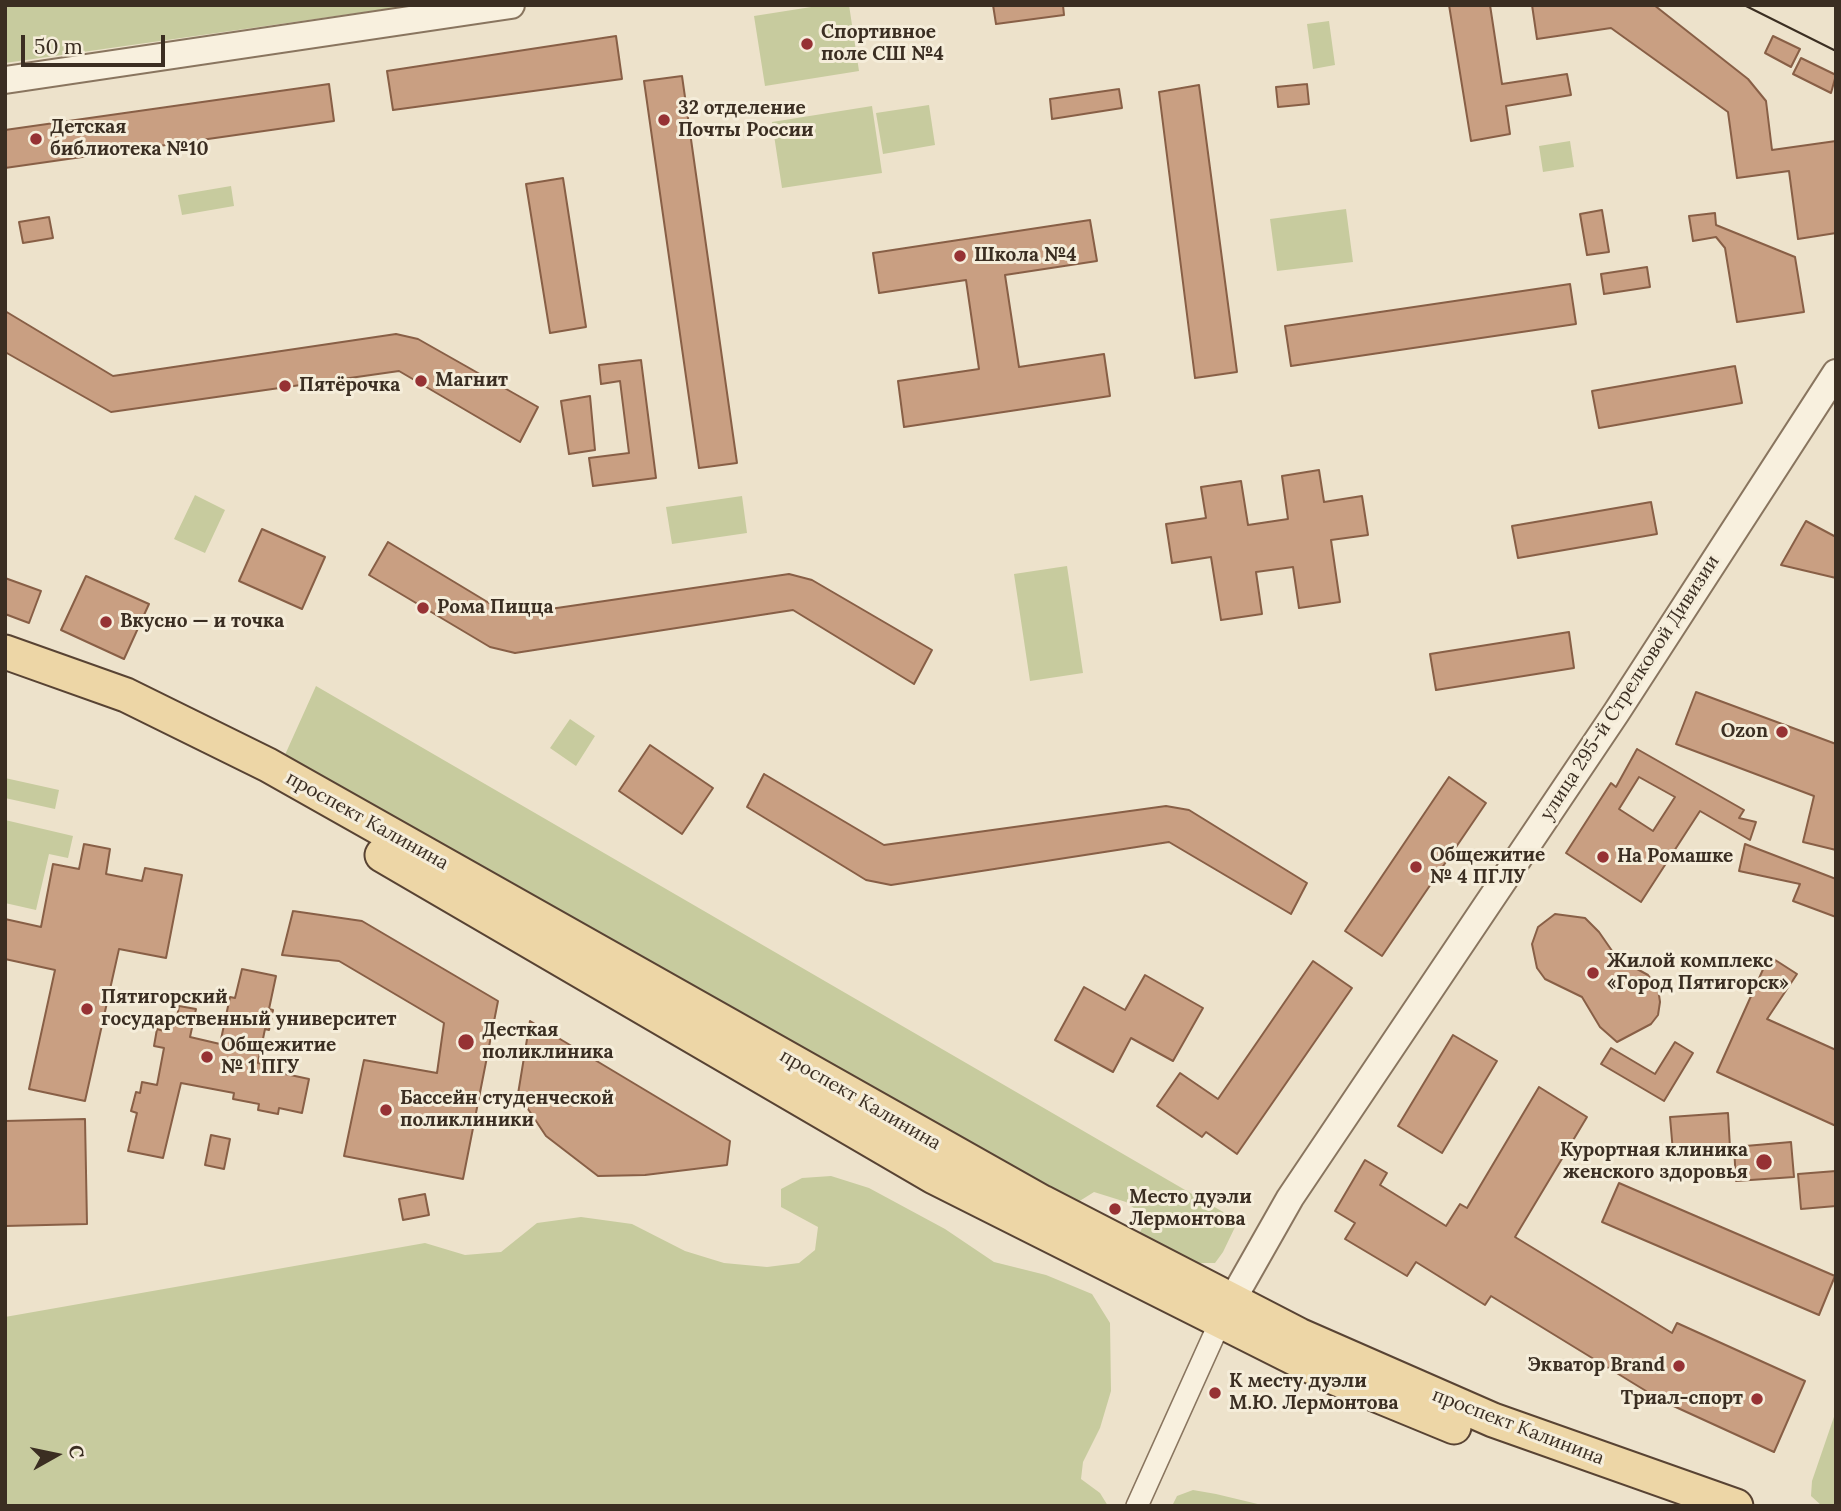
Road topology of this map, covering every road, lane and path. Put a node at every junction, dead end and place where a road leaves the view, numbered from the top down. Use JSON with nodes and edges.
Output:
{"nodes":[{"id":1,"x":511,"y":5,"type":"edge"},
{"id":2,"x":5,"y":80,"type":"edge"},
{"id":3,"x":1836,"y":373,"type":"edge"},
{"id":4,"x":5,"y":652,"type":"edge"},
{"id":5,"x":5,"y":675,"type":"edge"},
{"id":6,"x":942,"y":1163,"type":"junction"},
{"id":7,"x":1226,"y":1312,"type":"junction"},
{"id":8,"x":1137,"y":1506,"type":"edge"},
{"id":9,"x":1665,"y":1506,"type":"edge"},
{"id":10,"x":1736,"y":1506,"type":"edge"}],
"edges":[{"from":1,"to":2,"type":"street"},
{"from":3,"to":7,"type":"street","name":"улица 295-й Стрелковой Дивизии"},
{"from":4,"to":6,"type":"main road","name":"проспект Калинина"},
{"from":5,"to":6,"type":"main road","name":"проспект Калинина"},
{"from":6,"to":7,"type":"main road","name":"проспект Калинина"},
{"from":7,"to":8,"type":"street"},
{"from":7,"to":9,"type":"main road","name":"проспект Калинина"},
{"from":7,"to":10,"type":"main road","name":"проспект Калинина"}]}
